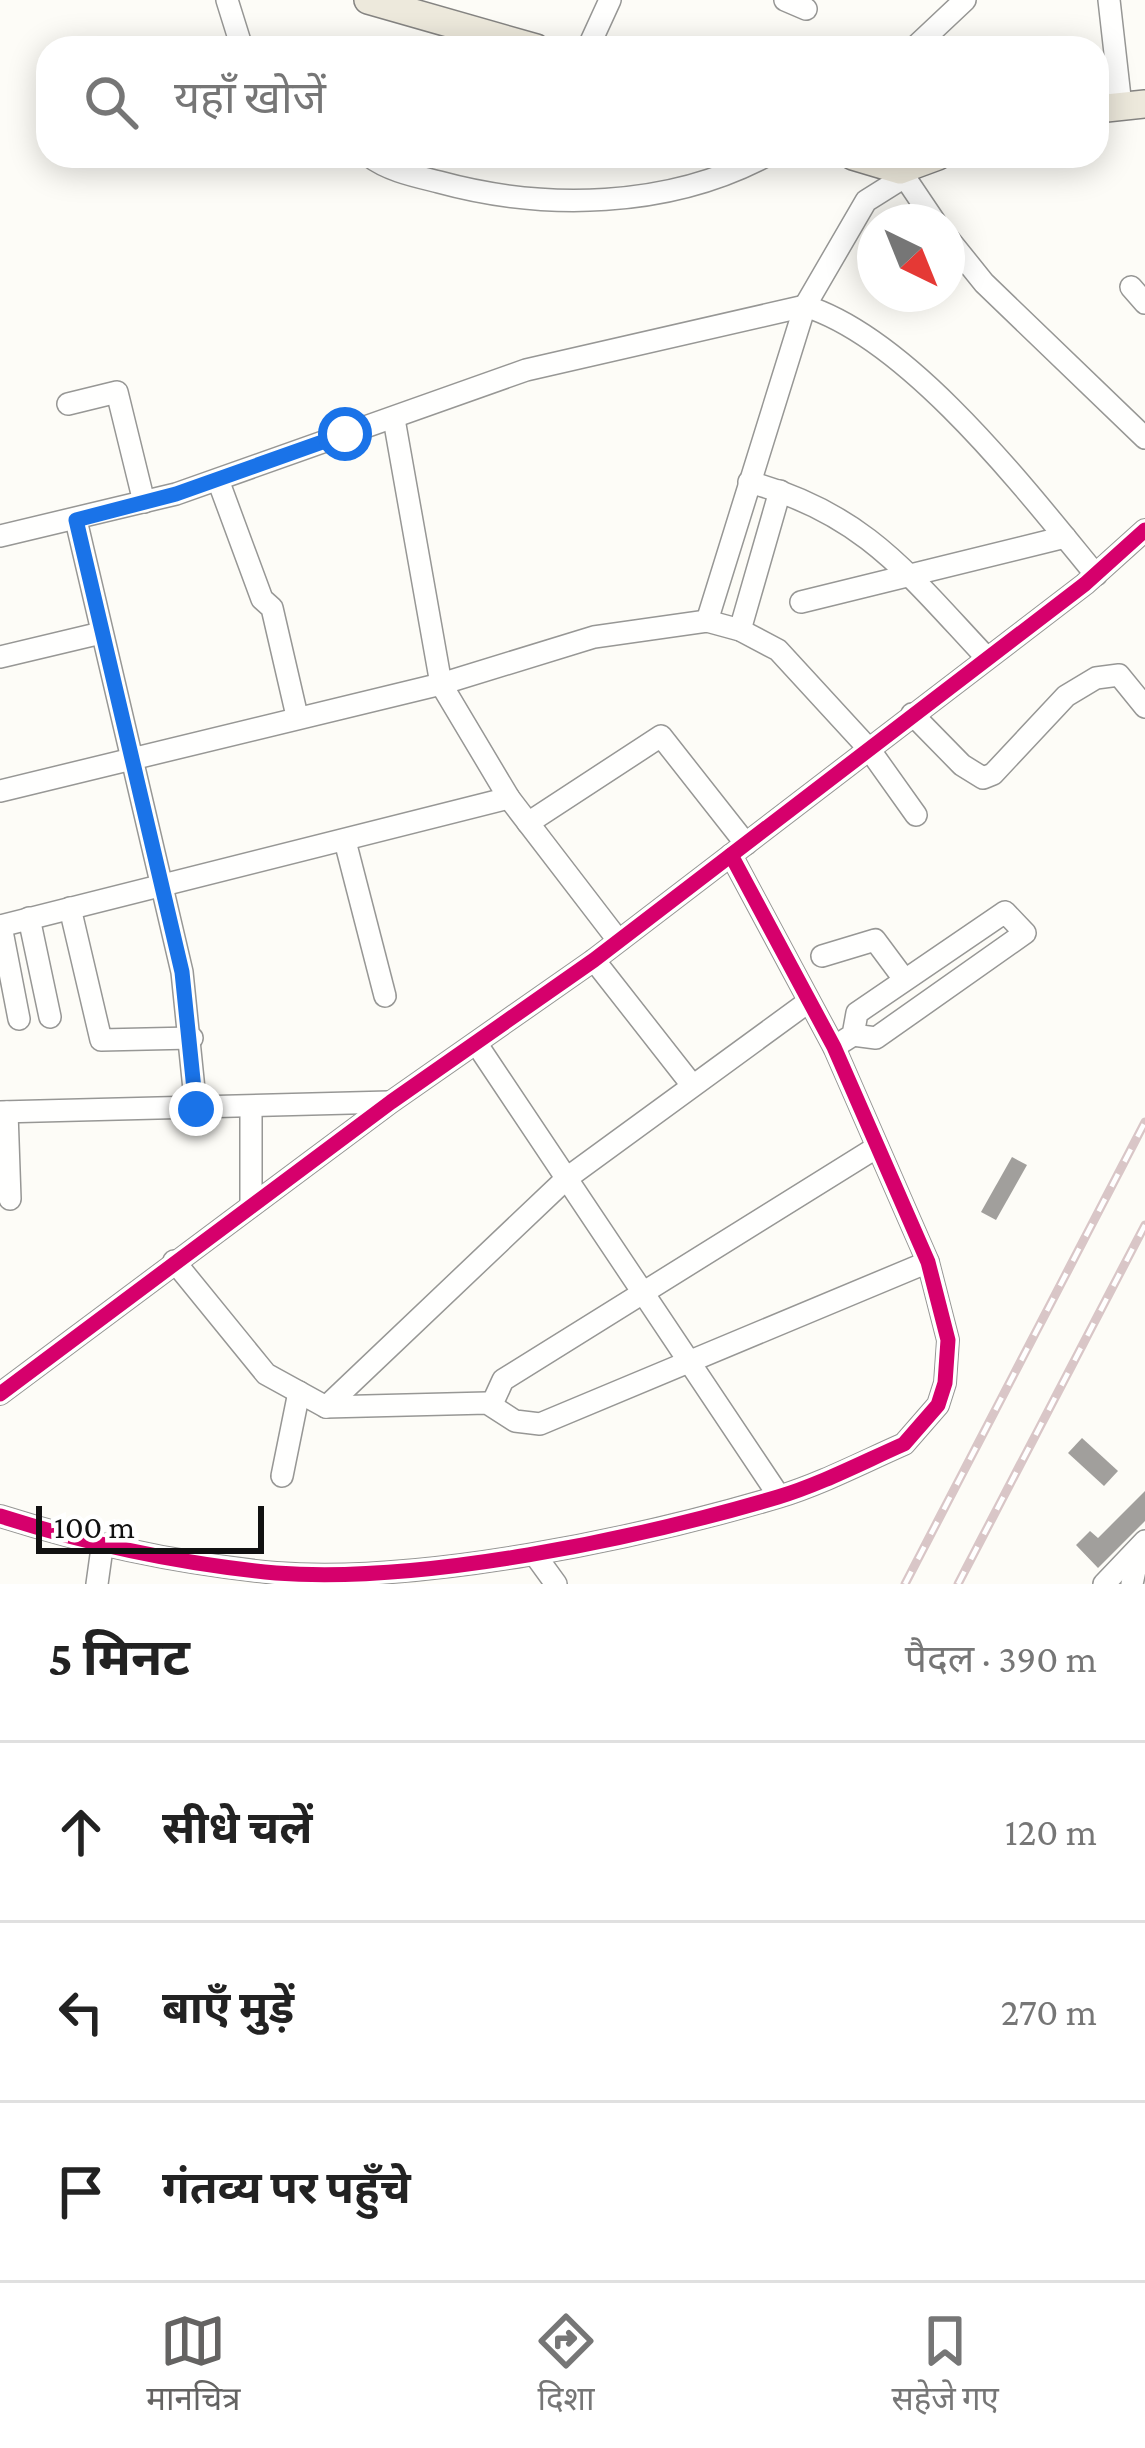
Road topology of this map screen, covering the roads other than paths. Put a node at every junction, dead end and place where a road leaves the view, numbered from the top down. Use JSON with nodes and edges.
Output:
{"nodes":[{"id":1,"x":227,"y":0,"type":"edge"},
{"id":2,"x":368,"y":0,"type":"edge"},
{"id":3,"x":610,"y":0,"type":"edge"},
{"id":4,"x":784,"y":0,"type":"edge"},
{"id":5,"x":965,"y":0,"type":"edge"},
{"id":6,"x":1109,"y":0,"type":"edge"},
{"id":7,"x":806,"y":9,"type":"dead end"},
{"id":8,"x":238,"y":36,"type":"edge"},
{"id":9,"x":494,"y":36,"type":"edge"},
{"id":10,"x":594,"y":36,"type":"edge"},
{"id":11,"x":927,"y":36,"type":"edge"},
{"id":12,"x":1121,"y":106,"type":"edge"},
{"id":13,"x":392,"y":168,"type":"edge"},
{"id":14,"x":737,"y":168,"type":"edge"},
{"id":15,"x":883,"y":168,"type":"edge"},
{"id":16,"x":915,"y":168,"type":"edge"},
{"id":17,"x":901,"y":175,"type":"junction"},
{"id":18,"x":922,"y":204,"type":"edge"},
{"id":19,"x":965,"y":260,"type":"edge"},
{"id":20,"x":805,"y":306,"type":"junction"},
{"id":21,"x":68,"y":404,"type":"dead end"},
{"id":22,"x":394,"y":418,"type":"junction"},
{"id":23,"x":1141,"y":427,"type":"edge"},
{"id":24,"x":218,"y":480,"type":"junction"},
{"id":25,"x":749,"y":482,"type":"junction"},
{"id":26,"x":780,"y":491,"type":"junction"},
{"id":27,"x":144,"y":502,"type":"junction"},
{"id":28,"x":76,"y":520,"type":"junction"},
{"id":29,"x":1145,"y":530,"type":"edge"},
{"id":30,"x":0,"y":536,"type":"edge"},
{"id":31,"x":1065,"y":537,"type":"junction"},
{"id":32,"x":1096,"y":575,"type":"junction"},
{"id":33,"x":911,"y":577,"type":"junction"},
{"id":34,"x":801,"y":602,"type":"dead end"},
{"id":35,"x":706,"y":622,"type":"junction"},
{"id":36,"x":740,"y":630,"type":"junction"},
{"id":37,"x":101,"y":633,"type":"junction"},
{"id":38,"x":0,"y":657,"type":"edge"},
{"id":39,"x":986,"y":657,"type":"junction"},
{"id":40,"x":441,"y":684,"type":"junction"},
{"id":41,"x":1145,"y":706,"type":"edge"},
{"id":42,"x":912,"y":714,"type":"junction"},
{"id":43,"x":297,"y":716,"type":"junction"},
{"id":44,"x":869,"y":748,"type":"junction"},
{"id":45,"x":131,"y":758,"type":"junction"},
{"id":46,"x":0,"y":790,"type":"edge"},
{"id":47,"x":509,"y":798,"type":"junction"},
{"id":48,"x":916,"y":815,"type":"dead end"},
{"id":49,"x":528,"y":823,"type":"junction"},
{"id":50,"x":345,"y":841,"type":"junction"},
{"id":51,"x":738,"y":850,"type":"junction"},
{"id":52,"x":164,"y":888,"type":"junction"},
{"id":53,"x":70,"y":908,"type":"junction"},
{"id":54,"x":29,"y":918,"type":"junction"},
{"id":55,"x":0,"y":926,"type":"edge"},
{"id":56,"x":618,"y":940,"type":"junction"},
{"id":57,"x":822,"y":956,"type":"dead end"},
{"id":58,"x":594,"y":960,"type":"junction"},
{"id":59,"x":904,"y":979,"type":"junction"},
{"id":60,"x":385,"y":996,"type":"dead end"},
{"id":61,"x":808,"y":1002,"type":"junction"},
{"id":62,"x":50,"y":1017,"type":"dead end"},
{"id":63,"x":19,"y":1019,"type":"dead end"},
{"id":64,"x":191,"y":1038,"type":"junction"},
{"id":65,"x":844,"y":1041,"type":"junction"},
{"id":66,"x":476,"y":1042,"type":"junction"},
{"id":67,"x":692,"y":1085,"type":"junction"},
{"id":68,"x":391,"y":1102,"type":"junction"},
{"id":69,"x":251,"y":1108,"type":"junction"},
{"id":70,"x":196,"y":1109,"type":"junction"},
{"id":71,"x":3,"y":1112,"type":"edge"},
{"id":72,"x":877,"y":1148,"type":"junction"},
{"id":73,"x":567,"y":1178,"type":"junction"},
{"id":74,"x":10,"y":1199,"type":"dead end"},
{"id":75,"x":251,"y":1206,"type":"junction"},
{"id":76,"x":174,"y":1261,"type":"junction"},
{"id":77,"x":928,"y":1262,"type":"junction"},
{"id":78,"x":643,"y":1292,"type":"junction"},
{"id":79,"x":688,"y":1359,"type":"junction"},
{"id":80,"x":299,"y":1392,"type":"junction"},
{"id":81,"x":0,"y":1394,"type":"edge"},
{"id":82,"x":492,"y":1404,"type":"junction"},
{"id":83,"x":326,"y":1407,"type":"junction"},
{"id":84,"x":282,"y":1476,"type":"dead end"},
{"id":85,"x":779,"y":1496,"type":"junction"},
{"id":86,"x":0,"y":1516,"type":"edge"},
{"id":87,"x":1142,"y":1544,"type":"edge"},
{"id":88,"x":102,"y":1548,"type":"junction"},
{"id":89,"x":535,"y":1555,"type":"junction"},
{"id":90,"x":278,"y":1579,"type":"edge"},
{"id":91,"x":358,"y":1580,"type":"edge"},
{"id":92,"x":97,"y":1584,"type":"edge"},
{"id":93,"x":556,"y":1584,"type":"edge"},
{"id":94,"x":1104,"y":1584,"type":"edge"},
{"id":95,"x":1132,"y":1584,"type":"edge"}],
"edges":[{"from":1,"to":8,"type":"street"},
{"from":2,"to":9,"type":"main road"},
{"from":3,"to":10,"type":"street"},
{"from":4,"to":7,"type":"street"},
{"from":5,"to":11,"type":"street"},
{"from":6,"to":12,"type":"street"},
{"from":13,"to":14,"type":"street"},
{"from":15,"to":17,"type":"main road"},
{"from":16,"to":17,"type":"main road"},
{"from":17,"to":18,"type":"street"},
{"from":17,"to":20,"type":"street"},
{"from":19,"to":23,"type":"street"},
{"from":20,"to":22,"type":"street"},
{"from":20,"to":25,"type":"street"},
{"from":20,"to":31,"type":"street"},
{"from":21,"to":27,"type":"street"},
{"from":22,"to":24,"type":"street"},
{"from":22,"to":40,"type":"street"},
{"from":24,"to":27,"type":"street"},
{"from":24,"to":43,"type":"street"},
{"from":25,"to":26,"type":"street"},
{"from":25,"to":35,"type":"street"},
{"from":26,"to":33,"type":"street"},
{"from":26,"to":36,"type":"street"},
{"from":27,"to":28,"type":"street"},
{"from":28,"to":30,"type":"street"},
{"from":28,"to":37,"type":"street"},
{"from":29,"to":32,"type":"street"},
{"from":31,"to":32,"type":"street"},
{"from":31,"to":33,"type":"street"},
{"from":32,"to":39,"type":"street"},
{"from":33,"to":34,"type":"street"},
{"from":33,"to":39,"type":"street"},
{"from":35,"to":36,"type":"street"},
{"from":35,"to":40,"type":"street"},
{"from":36,"to":44,"type":"street"},
{"from":37,"to":38,"type":"street"},
{"from":37,"to":45,"type":"street"},
{"from":39,"to":42,"type":"street"},
{"from":40,"to":43,"type":"street"},
{"from":40,"to":47,"type":"street"},
{"from":41,"to":42,"type":"street"},
{"from":42,"to":44,"type":"street"},
{"from":43,"to":45,"type":"street"},
{"from":44,"to":48,"type":"street"},
{"from":44,"to":51,"type":"street"},
{"from":45,"to":46,"type":"street"},
{"from":45,"to":52,"type":"street"},
{"from":47,"to":49,"type":"street"},
{"from":47,"to":50,"type":"street"},
{"from":49,"to":51,"type":"street"},
{"from":49,"to":56,"type":"street"},
{"from":50,"to":52,"type":"street"},
{"from":50,"to":60,"type":"street"},
{"from":51,"to":56,"type":"street"},
{"from":51,"to":61,"type":"street"},
{"from":52,"to":53,"type":"street"},
{"from":52,"to":64,"type":"street"},
{"from":53,"to":54,"type":"street"},
{"from":53,"to":64,"type":"street"},
{"from":54,"to":55,"type":"street"},
{"from":54,"to":62,"type":"street"},
{"from":55,"to":63,"type":"street"},
{"from":56,"to":58,"type":"street"},
{"from":57,"to":59,"type":"street"},
{"from":58,"to":66,"type":"street"},
{"from":58,"to":67,"type":"street"},
{"from":59,"to":65,"type":"street"},
{"from":59,"to":65,"type":"street"},
{"from":61,"to":65,"type":"street"},
{"from":61,"to":67,"type":"street"},
{"from":64,"to":70,"type":"street"},
{"from":65,"to":72,"type":"street"},
{"from":66,"to":68,"type":"street"},
{"from":66,"to":73,"type":"street"},
{"from":67,"to":73,"type":"street"},
{"from":68,"to":69,"type":"street"},
{"from":68,"to":75,"type":"street"},
{"from":69,"to":70,"type":"street"},
{"from":69,"to":75,"type":"street"},
{"from":70,"to":71,"type":"street"},
{"from":71,"to":74,"type":"street"},
{"from":72,"to":77,"type":"street"},
{"from":72,"to":78,"type":"street"},
{"from":73,"to":78,"type":"street"},
{"from":73,"to":83,"type":"street"},
{"from":75,"to":76,"type":"street"},
{"from":76,"to":80,"type":"street"},
{"from":76,"to":81,"type":"street"},
{"from":77,"to":79,"type":"street"},
{"from":77,"to":85,"type":"street"},
{"from":78,"to":79,"type":"street"},
{"from":78,"to":82,"type":"street"},
{"from":79,"to":82,"type":"street"},
{"from":79,"to":85,"type":"street"},
{"from":80,"to":83,"type":"street"},
{"from":80,"to":84,"type":"street"},
{"from":82,"to":83,"type":"street"},
{"from":85,"to":89,"type":"street"},
{"from":86,"to":88,"type":"street"},
{"from":87,"to":94,"type":"street"},
{"from":87,"to":95,"type":"street"},
{"from":88,"to":90,"type":"street"},
{"from":88,"to":92,"type":"street"},
{"from":89,"to":91,"type":"street"},
{"from":89,"to":93,"type":"street"},
{"from":90,"to":91,"type":"street"}]}
